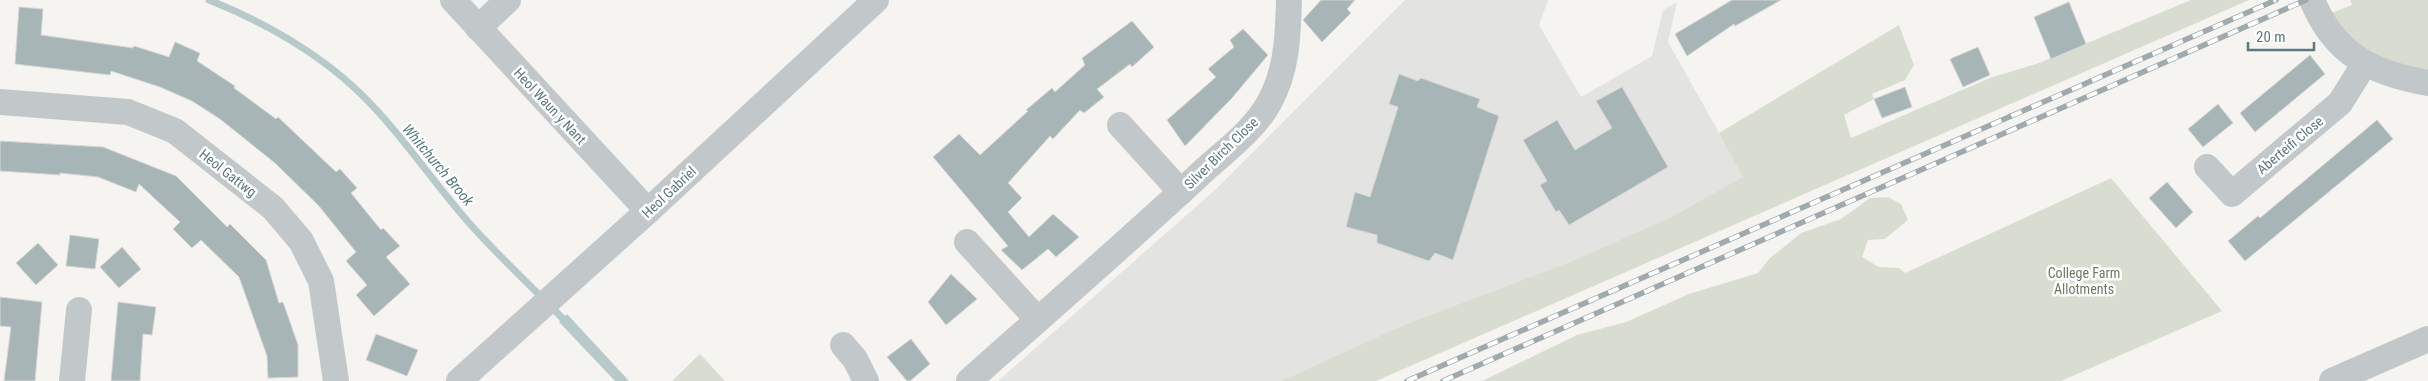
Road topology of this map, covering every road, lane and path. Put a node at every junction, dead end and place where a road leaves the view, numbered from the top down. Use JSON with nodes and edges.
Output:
{"nodes":[{"id":1,"x":453,"y":0,"type":"edge"},
{"id":2,"x":508,"y":0,"type":"edge"},
{"id":3,"x":876,"y":0,"type":"edge"},
{"id":4,"x":1289,"y":0,"type":"edge"},
{"id":5,"x":2312,"y":0,"type":"edge"},
{"id":6,"x":478,"y":28,"type":"junction"},
{"id":7,"x":2365,"y":63,"type":"junction"},
{"id":8,"x":2428,"y":83,"type":"edge"},
{"id":9,"x":0,"y":102,"type":"edge"},
{"id":10,"x":1120,"y":125,"type":"dead end"},
{"id":11,"x":2207,"y":167,"type":"dead end"},
{"id":12,"x":1181,"y":192,"type":"junction"},
{"id":13,"x":648,"y":211,"type":"junction"},
{"id":14,"x":967,"y":242,"type":"dead end"},
{"id":15,"x":79,"y":310,"type":"dead end"},
{"id":16,"x":1037,"y":320,"type":"junction"},
{"id":17,"x":2428,"y":339,"type":"edge"},
{"id":18,"x":843,"y":345,"type":"dead end"},
{"id":19,"x":72,"y":381,"type":"edge"},
{"id":20,"x":336,"y":381,"type":"edge"},
{"id":21,"x":459,"y":381,"type":"edge"},
{"id":22,"x":866,"y":381,"type":"edge"},
{"id":23,"x":969,"y":381,"type":"edge"},
{"id":24,"x":2332,"y":381,"type":"edge"}],
"edges":[{"from":1,"to":6,"type":"street","name":"Heol Waun y Nant"},
{"from":2,"to":6,"type":"street"},
{"from":3,"to":13,"type":"street","name":"Heol Gabriel"},
{"from":4,"to":12,"type":"street","name":"Silver Birch Close"},
{"from":5,"to":7,"type":"street"},
{"from":6,"to":13,"type":"street","name":"Heol Waun y Nant"},
{"from":7,"to":8,"type":"street"},
{"from":7,"to":11,"type":"street","name":"Aberteifi Close"},
{"from":9,"to":20,"type":"street","name":"Heol Gattwg"},
{"from":10,"to":12,"type":"street","name":"Silver Birch Close"},
{"from":12,"to":16,"type":"street","name":"Silver Birch Close"},
{"from":13,"to":21,"type":"street","name":"Heol Gabriel"},
{"from":14,"to":16,"type":"street"},
{"from":15,"to":19,"type":"street"},
{"from":16,"to":23,"type":"street","name":"Silver Birch Close"},
{"from":17,"to":24,"type":"street"},
{"from":18,"to":22,"type":"street"}]}
